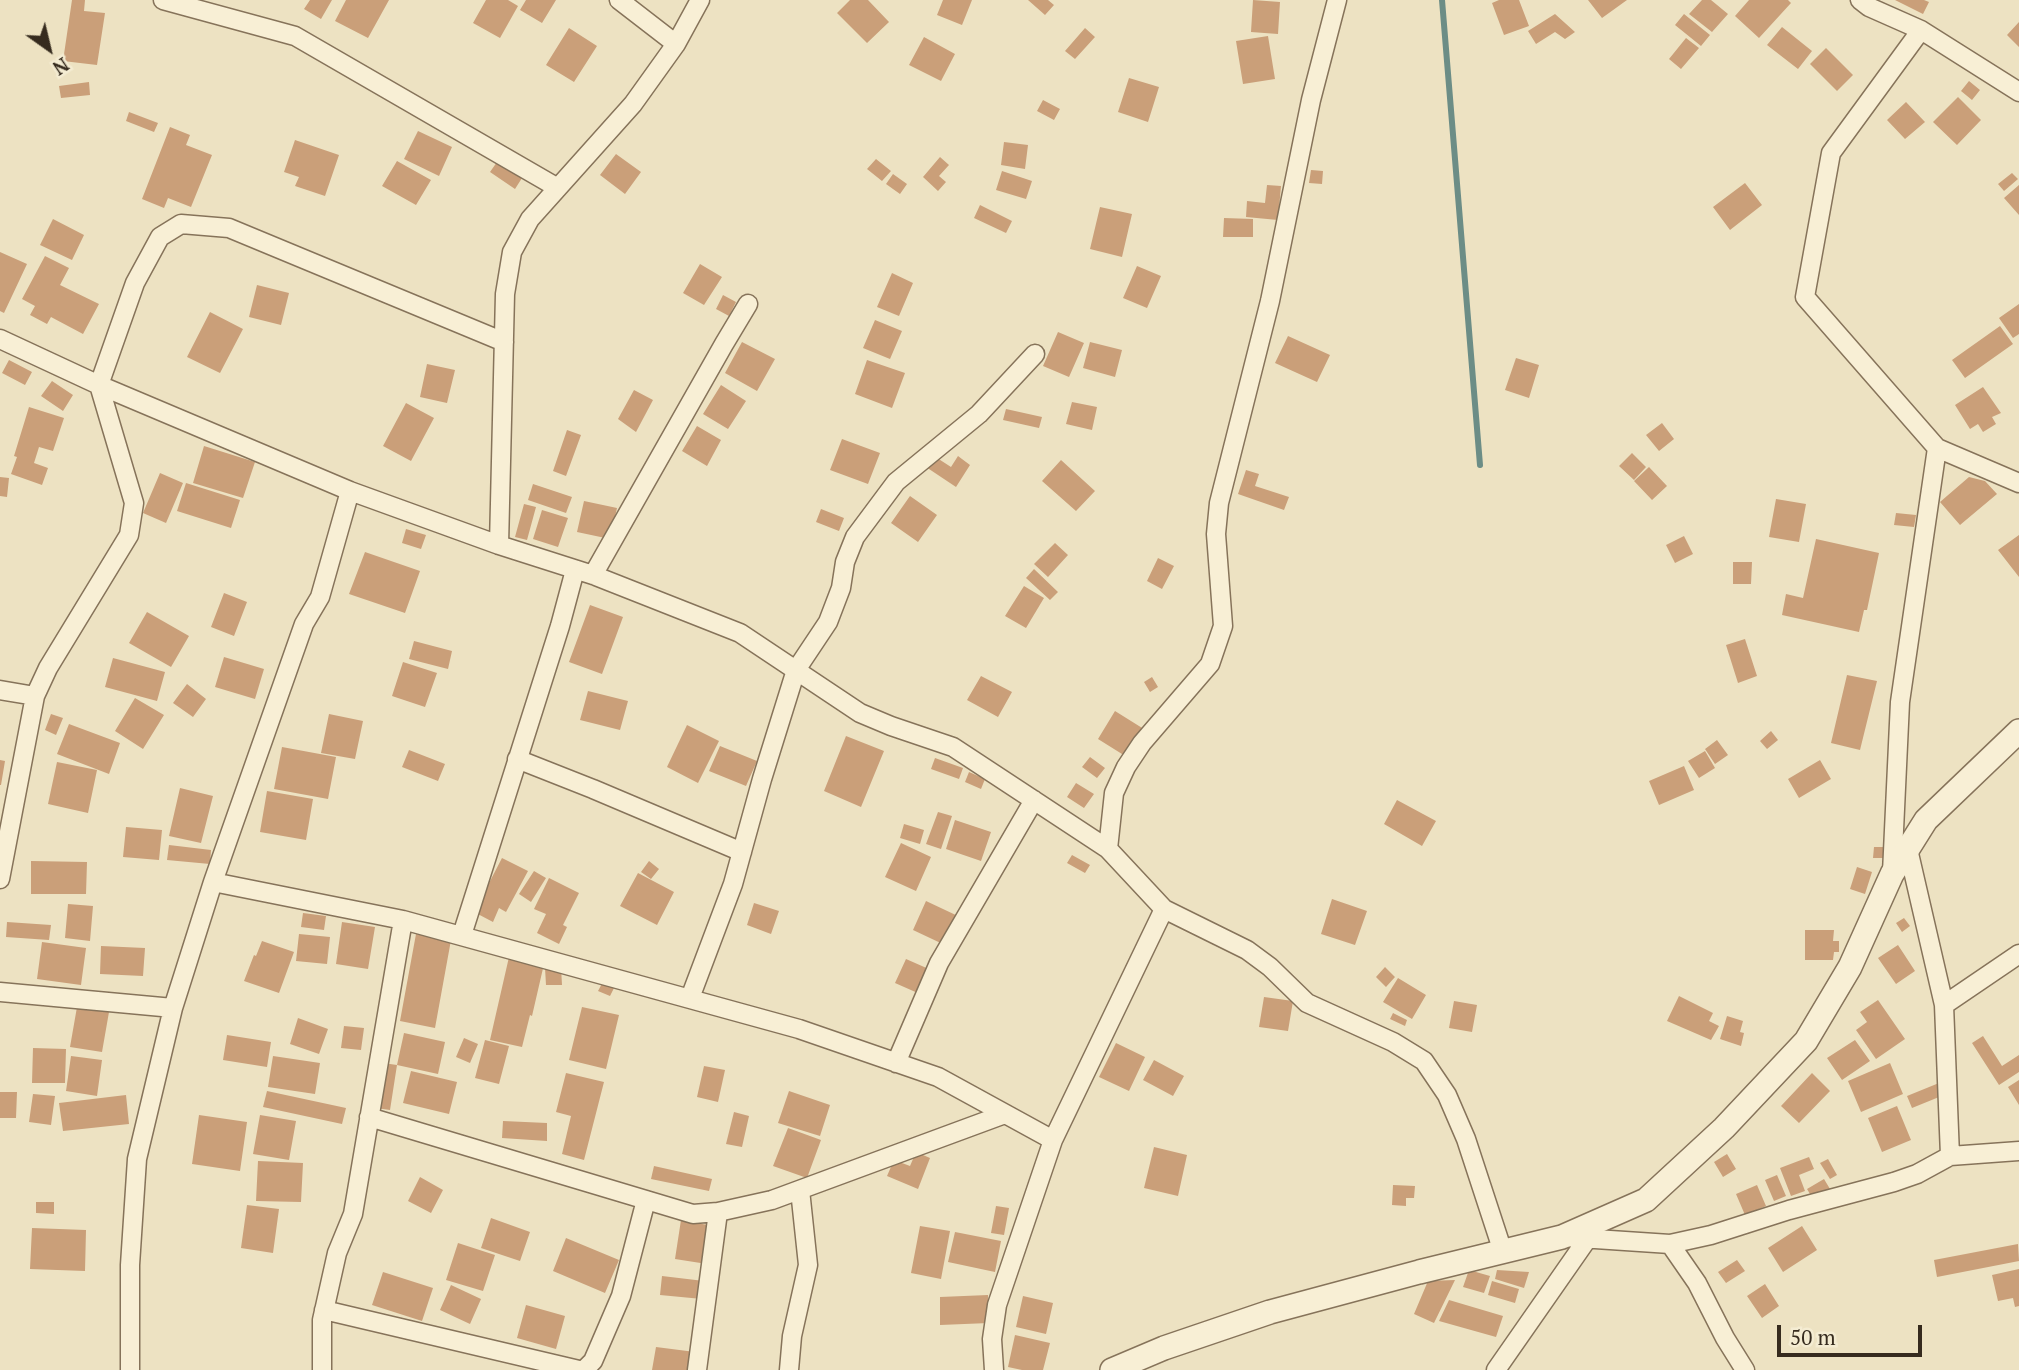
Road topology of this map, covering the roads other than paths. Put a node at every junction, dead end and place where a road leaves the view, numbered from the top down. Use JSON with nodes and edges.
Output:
{"nodes":[{"id":1,"x":163,"y":0,"type":"edge"},
{"id":2,"x":619,"y":0,"type":"edge"},
{"id":3,"x":700,"y":0,"type":"edge"},
{"id":4,"x":1337,"y":0,"type":"edge"},
{"id":5,"x":1860,"y":0,"type":"edge"},
{"id":6,"x":1921,"y":30,"type":"junction"},
{"id":7,"x":676,"y":44,"type":"junction"},
{"id":8,"x":2019,"y":92,"type":"edge"},
{"id":9,"x":558,"y":188,"type":"junction"},
{"id":10,"x":748,"y":304,"type":"dead end"},
{"id":11,"x":0,"y":339,"type":"edge"},
{"id":12,"x":504,"y":342,"type":"junction"},
{"id":13,"x":1035,"y":354,"type":"dead end"},
{"id":14,"x":99,"y":385,"type":"junction"},
{"id":15,"x":1937,"y":448,"type":"junction"},
{"id":16,"x":2019,"y":482,"type":"edge"},
{"id":17,"x":350,"y":491,"type":"junction"},
{"id":18,"x":499,"y":545,"type":"junction"},
{"id":19,"x":584,"y":572,"type":"junction"},
{"id":20,"x":796,"y":670,"type":"junction"},
{"id":21,"x":0,"y":690,"type":"edge"},
{"id":22,"x":35,"y":696,"type":"junction"},
{"id":23,"x":2019,"y":731,"type":"edge"},
{"id":24,"x":517,"y":759,"type":"junction"},
{"id":25,"x":1034,"y":800,"type":"junction"},
{"id":26,"x":1108,"y":849,"type":"junction"},
{"id":27,"x":1908,"y":849,"type":"junction"},
{"id":28,"x":742,"y":852,"type":"junction"},
{"id":29,"x":1892,"y":874,"type":"junction"},
{"id":30,"x":0,"y":879,"type":"edge"},
{"id":31,"x":213,"y":882,"type":"junction"},
{"id":32,"x":1164,"y":909,"type":"junction"},
{"id":33,"x":467,"y":916,"type":"junction"},
{"id":34,"x":403,"y":920,"type":"junction"},
{"id":35,"x":439,"y":929,"type":"junction"},
{"id":36,"x":462,"y":935,"type":"junction"},
{"id":37,"x":2019,"y":954,"type":"edge"},
{"id":38,"x":0,"y":992,"type":"edge"},
{"id":39,"x":691,"y":999,"type":"junction"},
{"id":40,"x":1944,"y":1005,"type":"junction"},
{"id":41,"x":173,"y":1008,"type":"junction"},
{"id":42,"x":896,"y":1063,"type":"junction"},
{"id":43,"x":1005,"y":1114,"type":"junction"},
{"id":44,"x":369,"y":1117,"type":"junction"},
{"id":45,"x":1053,"y":1140,"type":"junction"},
{"id":46,"x":2019,"y":1151,"type":"edge"},
{"id":47,"x":1950,"y":1156,"type":"junction"},
{"id":48,"x":800,"y":1189,"type":"junction"},
{"id":49,"x":646,"y":1200,"type":"junction"},
{"id":50,"x":718,"y":1212,"type":"junction"},
{"id":51,"x":1562,"y":1237,"type":"junction"},
{"id":52,"x":1588,"y":1238,"type":"junction"},
{"id":53,"x":1670,"y":1244,"type":"junction"},
{"id":54,"x":1503,"y":1252,"type":"junction"},
{"id":55,"x":324,"y":1310,"type":"junction"},
{"id":56,"x":130,"y":1370,"type":"edge"},
{"id":57,"x":322,"y":1370,"type":"edge"},
{"id":58,"x":579,"y":1370,"type":"edge"},
{"id":59,"x":584,"y":1370,"type":"edge"},
{"id":60,"x":697,"y":1370,"type":"edge"},
{"id":61,"x":789,"y":1370,"type":"edge"},
{"id":62,"x":995,"y":1370,"type":"edge"},
{"id":63,"x":1112,"y":1370,"type":"edge"},
{"id":64,"x":1496,"y":1370,"type":"edge"},
{"id":65,"x":1745,"y":1370,"type":"edge"}],
"edges":[{"from":1,"to":9,"type":"street"},
{"from":2,"to":7,"type":"street"},
{"from":3,"to":7,"type":"street"},
{"from":4,"to":26,"type":"street"},
{"from":5,"to":6,"type":"street"},
{"from":6,"to":8,"type":"street"},
{"from":6,"to":15,"type":"street"},
{"from":7,"to":9,"type":"street"},
{"from":9,"to":12,"type":"street"},
{"from":10,"to":19,"type":"street"},
{"from":11,"to":14,"type":"street"},
{"from":12,"to":14,"type":"street"},
{"from":12,"to":18,"type":"street"},
{"from":13,"to":20,"type":"street"},
{"from":14,"to":17,"type":"street"},
{"from":14,"to":22,"type":"street"},
{"from":15,"to":16,"type":"street"},
{"from":15,"to":29,"type":"street"},
{"from":17,"to":18,"type":"street"},
{"from":17,"to":31,"type":"street"},
{"from":18,"to":19,"type":"street"},
{"from":19,"to":20,"type":"street"},
{"from":19,"to":24,"type":"street"},
{"from":20,"to":25,"type":"street"},
{"from":20,"to":28,"type":"street"},
{"from":21,"to":22,"type":"street"},
{"from":22,"to":30,"type":"street"},
{"from":23,"to":27,"type":"street"},
{"from":24,"to":28,"type":"street"},
{"from":24,"to":33,"type":"street"},
{"from":25,"to":26,"type":"street"},
{"from":25,"to":42,"type":"street"},
{"from":26,"to":32,"type":"street"},
{"from":27,"to":29,"type":"street"},
{"from":27,"to":40,"type":"street"},
{"from":28,"to":39,"type":"street"},
{"from":29,"to":51,"type":"street"},
{"from":31,"to":34,"type":"street"},
{"from":31,"to":41,"type":"street"},
{"from":32,"to":45,"type":"street"},
{"from":32,"to":54,"type":"street"},
{"from":33,"to":35,"type":"street"},
{"from":33,"to":36,"type":"street"},
{"from":34,"to":35,"type":"street"},
{"from":34,"to":44,"type":"street"},
{"from":35,"to":36,"type":"street"},
{"from":36,"to":39,"type":"street"},
{"from":37,"to":40,"type":"street"},
{"from":38,"to":41,"type":"street"},
{"from":39,"to":42,"type":"street"},
{"from":40,"to":47,"type":"street"},
{"from":41,"to":56,"type":"street"},
{"from":42,"to":43,"type":"street"},
{"from":43,"to":45,"type":"street"},
{"from":43,"to":48,"type":"street"},
{"from":44,"to":49,"type":"street"},
{"from":44,"to":55,"type":"street"},
{"from":45,"to":62,"type":"street"},
{"from":46,"to":47,"type":"street"},
{"from":47,"to":53,"type":"street"},
{"from":48,"to":50,"type":"street"},
{"from":48,"to":61,"type":"street"},
{"from":49,"to":50,"type":"street"},
{"from":49,"to":59,"type":"street"},
{"from":50,"to":60,"type":"street"},
{"from":51,"to":52,"type":"street"},
{"from":51,"to":54,"type":"street"},
{"from":52,"to":53,"type":"street"},
{"from":52,"to":64,"type":"street"},
{"from":53,"to":65,"type":"street"},
{"from":54,"to":63,"type":"street"},
{"from":55,"to":57,"type":"street"},
{"from":55,"to":58,"type":"street"}]}
